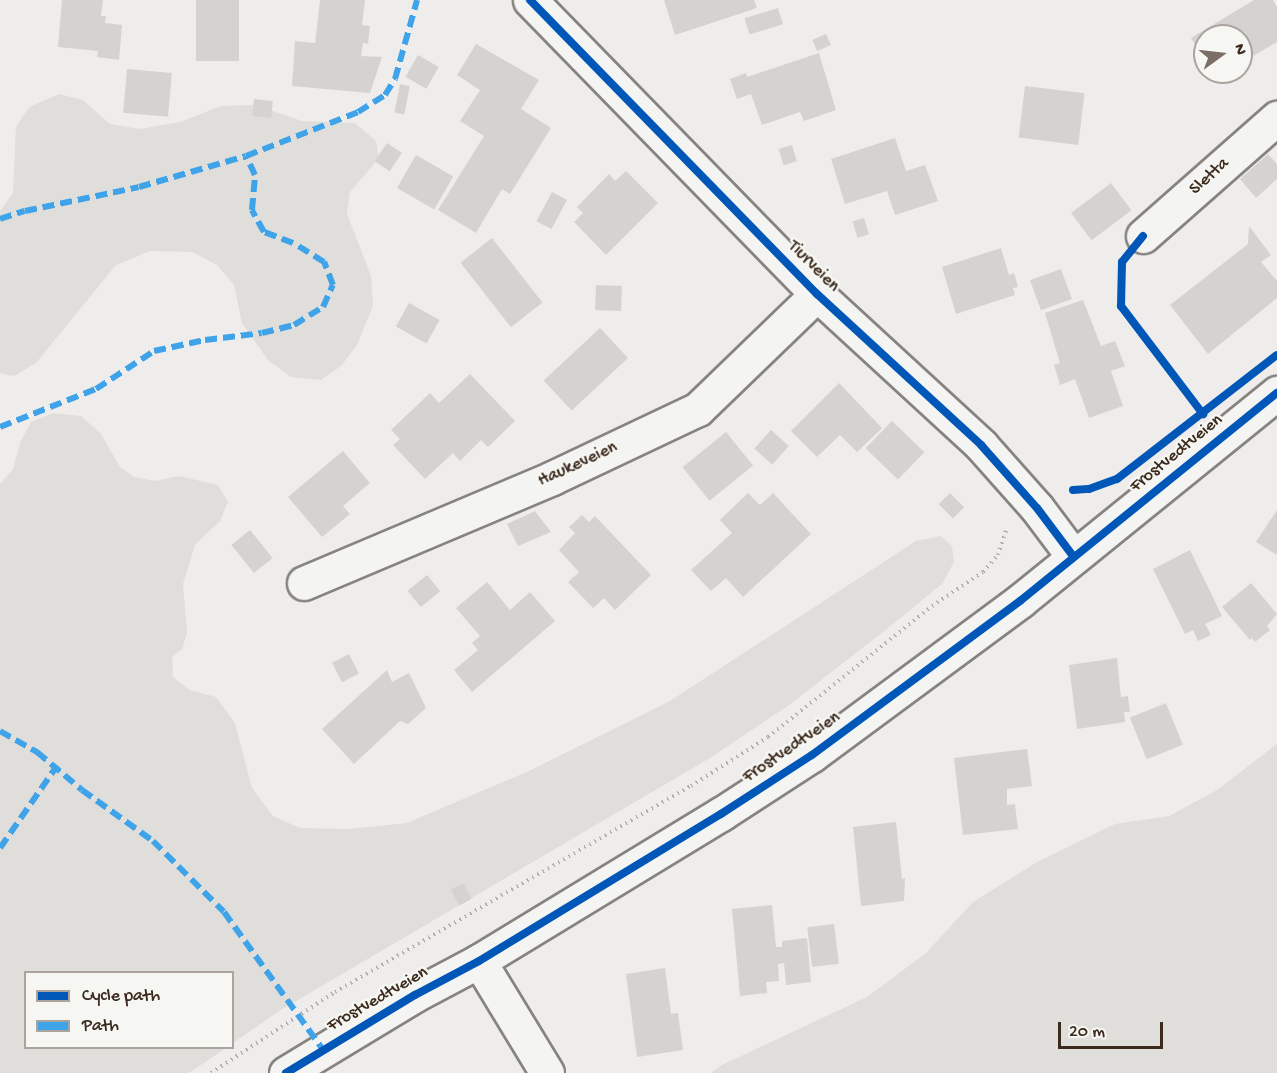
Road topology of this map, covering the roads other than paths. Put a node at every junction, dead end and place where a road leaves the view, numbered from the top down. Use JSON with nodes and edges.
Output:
{"nodes":[{"id":1,"x":530,"y":0,"type":"edge"},
{"id":2,"x":1277,"y":118,"type":"edge"},
{"id":3,"x":1143,"y":236,"type":"dead end"},
{"id":4,"x":817,"y":294,"type":"junction"},
{"id":5,"x":1277,"y":393,"type":"edge"},
{"id":6,"x":1073,"y":556,"type":"junction"},
{"id":7,"x":304,"y":583,"type":"dead end"},
{"id":8,"x":479,"y":961,"type":"junction"},
{"id":9,"x":286,"y":1073,"type":"edge"},
{"id":10,"x":547,"y":1073,"type":"edge"}],
"edges":[{"from":1,"to":4,"type":"street","name":"Tiurveien"},
{"from":2,"to":3,"type":"street","name":"Sletta"},
{"from":4,"to":6,"type":"street","name":"Tiurveien"},
{"from":4,"to":7,"type":"street","name":"Haukeveien"},
{"from":5,"to":6,"type":"street","name":"Frostvedtveien"},
{"from":6,"to":8,"type":"street","name":"Frostvedtveien"},
{"from":8,"to":9,"type":"street","name":"Frostvedtveien"},
{"from":8,"to":10,"type":"street"}]}
